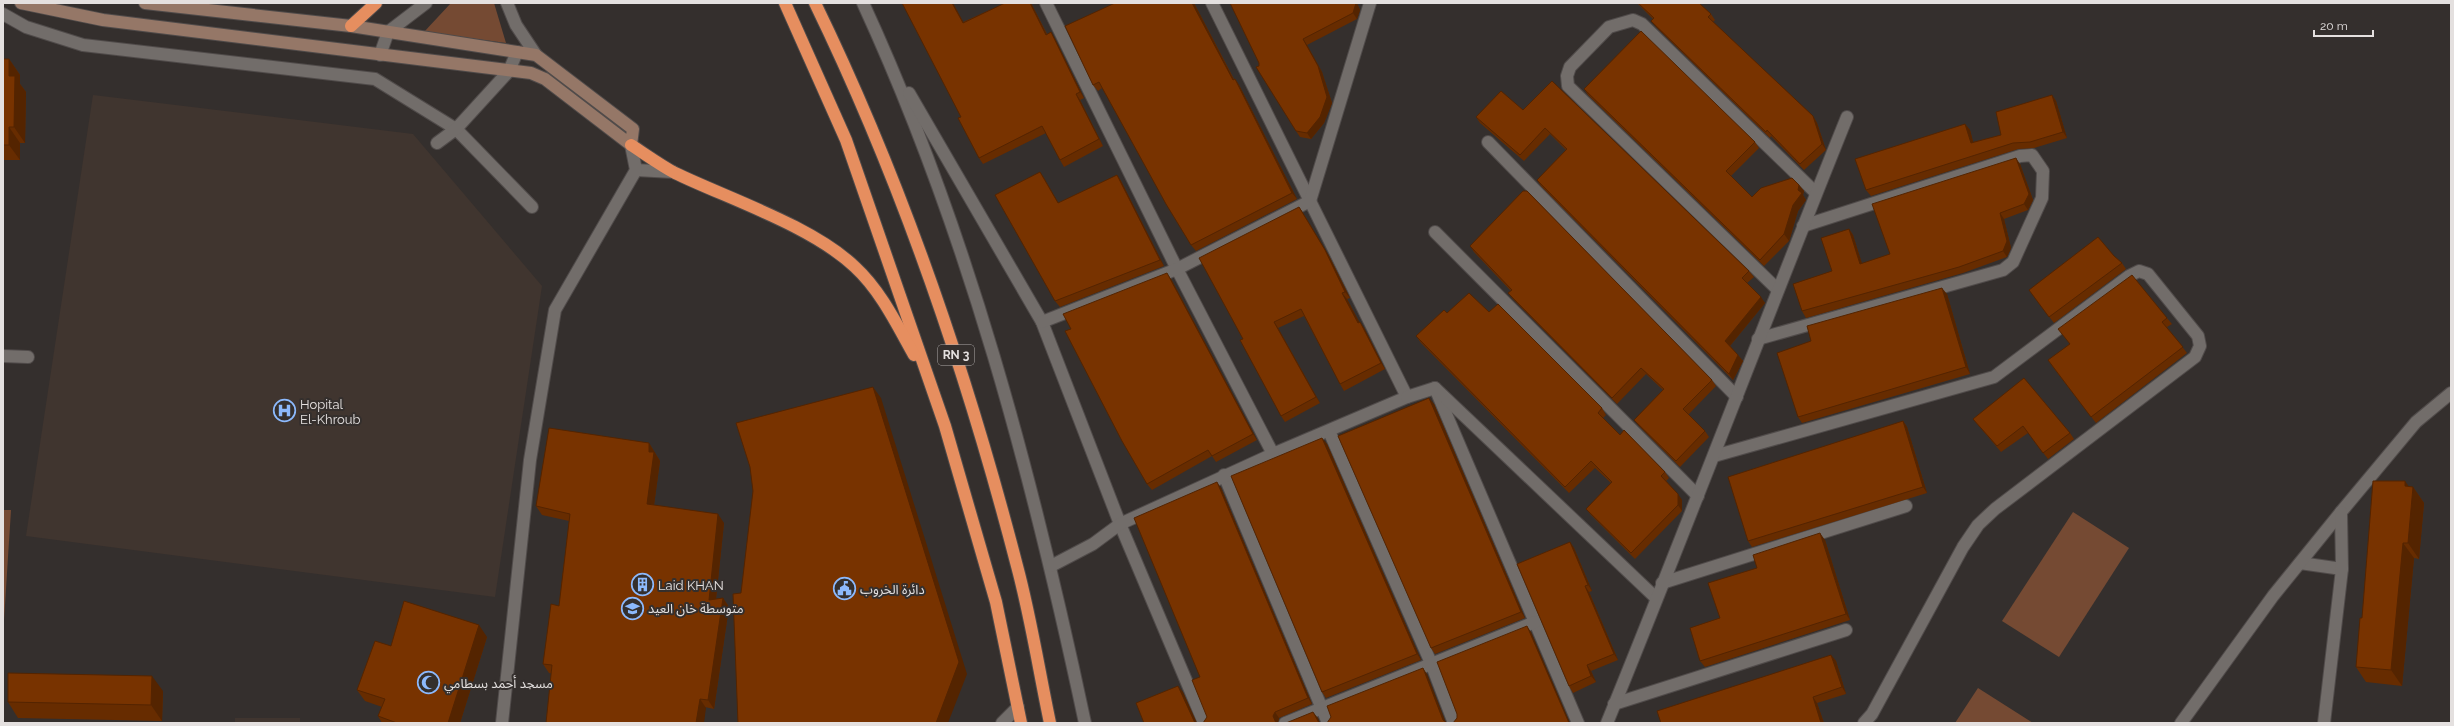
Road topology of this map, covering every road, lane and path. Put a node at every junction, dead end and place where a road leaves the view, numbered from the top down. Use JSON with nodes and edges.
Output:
{"nodes":[{"id":1,"x":21,"y":3,"type":"edge"},
{"id":2,"x":145,"y":3,"type":"edge"},
{"id":3,"x":376,"y":3,"type":"edge"},
{"id":4,"x":426,"y":3,"type":"edge"},
{"id":5,"x":507,"y":3,"type":"edge"},
{"id":6,"x":785,"y":3,"type":"edge"},
{"id":7,"x":815,"y":3,"type":"edge"},
{"id":8,"x":863,"y":3,"type":"edge"},
{"id":9,"x":1046,"y":3,"type":"edge"},
{"id":10,"x":1212,"y":3,"type":"edge"},
{"id":11,"x":1370,"y":3,"type":"edge"},
{"id":12,"x":3,"y":14,"type":"edge"},
{"id":13,"x":351,"y":26,"type":"junction"},
{"id":14,"x":388,"y":32,"type":"junction"},
{"id":15,"x":517,"y":52,"type":"junction"},
{"id":16,"x":380,"y":55,"type":"junction"},
{"id":17,"x":536,"y":55,"type":"junction"},
{"id":18,"x":890,"y":63,"type":"junction"},
{"id":19,"x":509,"y":71,"type":"junction"},
{"id":20,"x":1847,"y":117,"type":"dead end"},
{"id":21,"x":456,"y":129,"type":"junction"},
{"id":22,"x":1488,"y":142,"type":"dead end"},
{"id":23,"x":437,"y":143,"type":"dead end"},
{"id":24,"x":631,"y":145,"type":"junction"},
{"id":25,"x":636,"y":170,"type":"junction"},
{"id":26,"x":673,"y":172,"type":"junction"},
{"id":27,"x":1816,"y":193,"type":"junction"},
{"id":28,"x":1310,"y":201,"type":"junction"},
{"id":29,"x":532,"y":207,"type":"dead end"},
{"id":30,"x":1803,"y":226,"type":"junction"},
{"id":31,"x":1435,"y":232,"type":"dead end"},
{"id":32,"x":1177,"y":269,"type":"junction"},
{"id":33,"x":1777,"y":289,"type":"junction"},
{"id":34,"x":1042,"y":322,"type":"junction"},
{"id":35,"x":1758,"y":339,"type":"junction"},
{"id":36,"x":3,"y":356,"type":"edge"},
{"id":37,"x":28,"y":357,"type":"dead end"},
{"id":38,"x":928,"y":380,"type":"junction"},
{"id":39,"x":1436,"y":388,"type":"junction"},
{"id":40,"x":2451,"y":393,"type":"edge"},
{"id":41,"x":1736,"y":397,"type":"junction"},
{"id":42,"x":1407,"y":398,"type":"junction"},
{"id":43,"x":1329,"y":431,"type":"junction"},
{"id":44,"x":1273,"y":454,"type":"junction"},
{"id":45,"x":1714,"y":456,"type":"junction"},
{"id":46,"x":1224,"y":475,"type":"junction"},
{"id":47,"x":1698,"y":496,"type":"junction"},
{"id":48,"x":1906,"y":506,"type":"dead end"},
{"id":49,"x":2341,"y":512,"type":"junction"},
{"id":50,"x":1120,"y":524,"type":"junction"},
{"id":51,"x":2300,"y":562,"type":"junction"},
{"id":52,"x":1051,"y":566,"type":"junction"},
{"id":53,"x":2342,"y":569,"type":"junction"},
{"id":54,"x":1662,"y":583,"type":"junction"},
{"id":55,"x":1656,"y":598,"type":"junction"},
{"id":56,"x":1535,"y":622,"type":"junction"},
{"id":57,"x":1846,"y":630,"type":"dead end"},
{"id":58,"x":1431,"y":663,"type":"junction"},
{"id":59,"x":1614,"y":704,"type":"junction"},
{"id":60,"x":1018,"y":707,"type":"junction"},
{"id":61,"x":1322,"y":709,"type":"junction"},
{"id":62,"x":502,"y":723,"type":"edge"},
{"id":63,"x":1002,"y":723,"type":"edge"},
{"id":64,"x":1021,"y":723,"type":"edge"},
{"id":65,"x":1050,"y":723,"type":"edge"},
{"id":66,"x":1085,"y":723,"type":"edge"},
{"id":67,"x":1204,"y":723,"type":"edge"},
{"id":68,"x":1285,"y":723,"type":"edge"},
{"id":69,"x":1328,"y":723,"type":"edge"},
{"id":70,"x":1454,"y":723,"type":"edge"},
{"id":71,"x":1578,"y":723,"type":"edge"},
{"id":72,"x":1607,"y":723,"type":"edge"},
{"id":73,"x":1864,"y":723,"type":"edge"},
{"id":74,"x":2180,"y":723,"type":"edge"},
{"id":75,"x":2324,"y":723,"type":"edge"}],
"edges":[{"from":1,"to":16,"type":"main road"},
{"from":2,"to":13,"type":"main road"},
{"from":3,"to":13,"type":"highway"},
{"from":4,"to":14,"type":"street"},
{"from":5,"to":17,"type":"street"},
{"from":6,"to":38,"type":"highway","number":"RN 3"},
{"from":7,"to":65,"type":"highway","number":"RN 3"},
{"from":8,"to":18,"type":"street"},
{"from":9,"to":32,"type":"street"},
{"from":10,"to":28,"type":"street"},
{"from":11,"to":28,"type":"street"},
{"from":12,"to":21,"type":"street"},
{"from":13,"to":14,"type":"main road"},
{"from":14,"to":15,"type":"main road"},
{"from":14,"to":16,"type":"street"},
{"from":15,"to":17,"type":"main road"},
{"from":15,"to":19,"type":"street"},
{"from":16,"to":19,"type":"main road"},
{"from":17,"to":24,"type":"main road"},
{"from":18,"to":34,"type":"street"},
{"from":18,"to":52,"type":"street"},
{"from":19,"to":21,"type":"street"},
{"from":19,"to":24,"type":"main road"},
{"from":20,"to":27,"type":"street"},
{"from":21,"to":23,"type":"street"},
{"from":21,"to":29,"type":"street"},
{"from":22,"to":41,"type":"street"},
{"from":24,"to":25,"type":"street"},
{"from":24,"to":26,"type":"highway"},
{"from":25,"to":26,"type":"street"},
{"from":25,"to":62,"type":"street"},
{"from":26,"to":38,"type":"highway"},
{"from":27,"to":30,"type":"street"},
{"from":27,"to":33,"type":"street"},
{"from":28,"to":32,"type":"street"},
{"from":28,"to":42,"type":"street"},
{"from":30,"to":33,"type":"street"},
{"from":30,"to":35,"type":"street"},
{"from":31,"to":47,"type":"street"},
{"from":32,"to":34,"type":"street"},
{"from":32,"to":44,"type":"street"},
{"from":33,"to":35,"type":"street"},
{"from":34,"to":50,"type":"street"},
{"from":35,"to":41,"type":"street"},
{"from":36,"to":37,"type":"street"},
{"from":38,"to":60,"type":"highway","number":"RN 3"},
{"from":39,"to":42,"type":"street"},
{"from":39,"to":55,"type":"street"},
{"from":39,"to":56,"type":"street"},
{"from":40,"to":49,"type":"street"},
{"from":41,"to":45,"type":"street"},
{"from":42,"to":43,"type":"street"},
{"from":43,"to":44,"type":"street"},
{"from":43,"to":58,"type":"street"},
{"from":44,"to":46,"type":"street"},
{"from":45,"to":47,"type":"street"},
{"from":45,"to":73,"type":"street"},
{"from":46,"to":50,"type":"street"},
{"from":46,"to":61,"type":"street"},
{"from":47,"to":54,"type":"street"},
{"from":48,"to":54,"type":"street"},
{"from":49,"to":51,"type":"street"},
{"from":49,"to":53,"type":"street"},
{"from":50,"to":52,"type":"street"},
{"from":50,"to":67,"type":"street"},
{"from":51,"to":53,"type":"street"},
{"from":51,"to":74,"type":"street"},
{"from":52,"to":66,"type":"street"},
{"from":53,"to":75,"type":"street"},
{"from":54,"to":55,"type":"street"},
{"from":55,"to":59,"type":"street"},
{"from":56,"to":58,"type":"street"},
{"from":56,"to":71,"type":"street"},
{"from":57,"to":59,"type":"street"},
{"from":58,"to":61,"type":"street"},
{"from":58,"to":70,"type":"street"},
{"from":59,"to":72,"type":"street"},
{"from":60,"to":63,"type":"street"},
{"from":60,"to":64,"type":"highway","number":"RN 3"},
{"from":61,"to":68,"type":"street"},
{"from":61,"to":69,"type":"street"}]}
